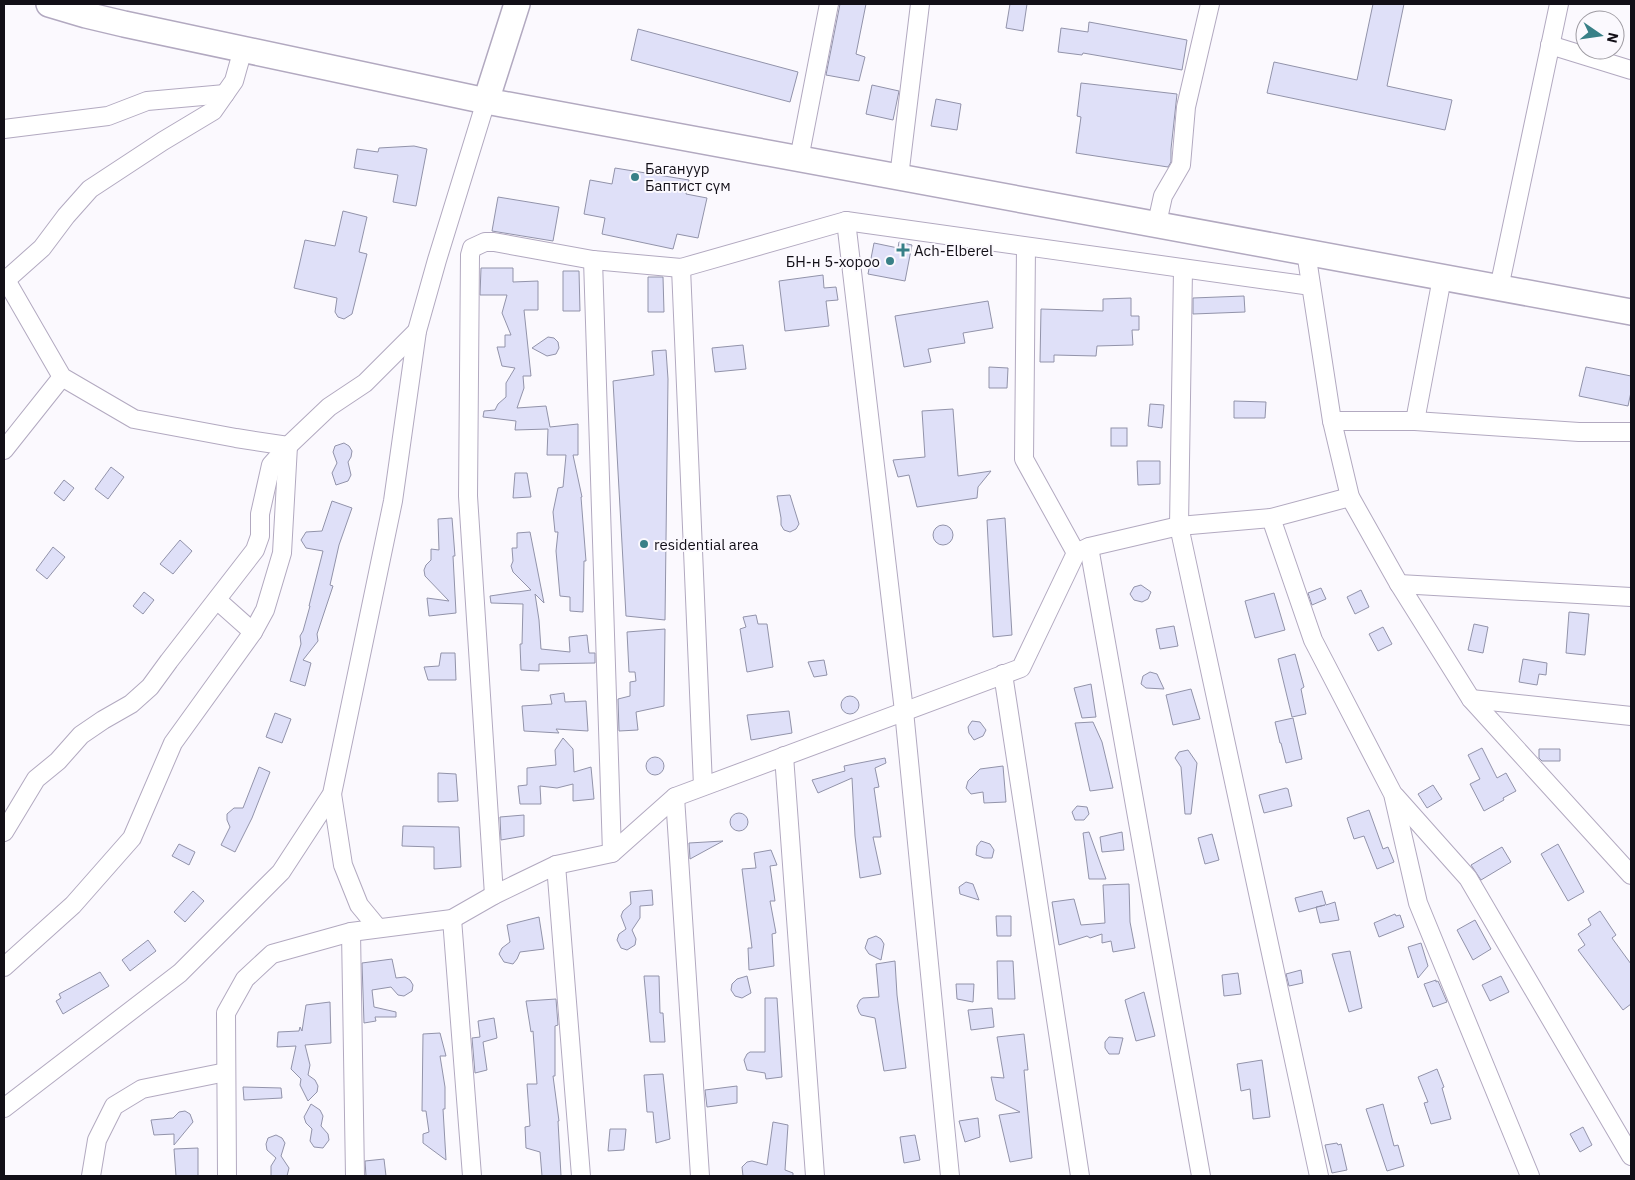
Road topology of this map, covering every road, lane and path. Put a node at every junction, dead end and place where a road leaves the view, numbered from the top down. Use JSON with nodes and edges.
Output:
{"nodes":[{"id":1,"x":49,"y":4,"type":"edge"},
{"id":2,"x":518,"y":4,"type":"edge"},
{"id":3,"x":828,"y":4,"type":"edge"},
{"id":4,"x":920,"y":4,"type":"edge"},
{"id":5,"x":1210,"y":4,"type":"edge"},
{"id":6,"x":1554,"y":5,"type":"edge"},
{"id":7,"x":1550,"y":45,"type":"junction"},
{"id":8,"x":243,"y":49,"type":"junction"},
{"id":9,"x":1631,"y":70,"type":"edge"},
{"id":10,"x":225,"y":94,"type":"junction"},
{"id":11,"x":486,"y":101,"type":"junction"},
{"id":12,"x":4,"y":129,"type":"edge"},
{"id":13,"x":799,"y":159,"type":"junction"},
{"id":14,"x":899,"y":177,"type":"junction"},
{"id":15,"x":846,"y":221,"type":"junction"},
{"id":16,"x":1157,"y":223,"type":"junction"},
{"id":17,"x":1026,"y":247,"type":"junction"},
{"id":18,"x":1306,"y":252,"type":"junction"},
{"id":19,"x":593,"y":260,"type":"junction"},
{"id":20,"x":681,"y":268,"type":"junction"},
{"id":21,"x":1183,"y":269,"type":"junction"},
{"id":22,"x":1442,"y":278,"type":"junction"},
{"id":23,"x":5,"y":281,"type":"edge"},
{"id":24,"x":1311,"y":286,"type":"junction"},
{"id":25,"x":1499,"y":288,"type":"junction"},
{"id":26,"x":1631,"y":312,"type":"edge"},
{"id":27,"x":417,"y":331,"type":"junction"},
{"id":28,"x":62,"y":377,"type":"junction"},
{"id":29,"x":1332,"y":420,"type":"junction"},
{"id":30,"x":1415,"y":421,"type":"junction"},
{"id":31,"x":1631,"y":432,"type":"edge"},
{"id":32,"x":288,"y":446,"type":"junction"},
{"id":33,"x":4,"y":450,"type":"edge"},
{"id":34,"x":1350,"y":497,"type":"junction"},
{"id":35,"x":1271,"y":518,"type":"junction"},
{"id":36,"x":1180,"y":526,"type":"junction"},
{"id":37,"x":1082,"y":550,"type":"junction"},
{"id":38,"x":1399,"y":584,"type":"junction"},
{"id":39,"x":1631,"y":597,"type":"edge"},
{"id":40,"x":217,"y":600,"type":"junction"},
{"id":41,"x":253,"y":632,"type":"junction"},
{"id":42,"x":1003,"y":674,"type":"junction"},
{"id":43,"x":1471,"y":700,"type":"junction"},
{"id":44,"x":904,"y":711,"type":"junction"},
{"id":45,"x":1631,"y":716,"type":"edge"},
{"id":46,"x":784,"y":756,"type":"junction"},
{"id":47,"x":703,"y":786,"type":"junction"},
{"id":48,"x":332,"y":794,"type":"junction"},
{"id":49,"x":1394,"y":794,"type":"junction"},
{"id":50,"x":675,"y":796,"type":"junction"},
{"id":51,"x":4,"y":832,"type":"edge"},
{"id":52,"x":612,"y":853,"type":"junction"},
{"id":53,"x":556,"y":865,"type":"junction"},
{"id":54,"x":1631,"y":875,"type":"edge"},
{"id":55,"x":494,"y":895,"type":"junction"},
{"id":56,"x":452,"y":919,"type":"junction"},
{"id":57,"x":378,"y":928,"type":"junction"},
{"id":58,"x":351,"y":932,"type":"junction"},
{"id":59,"x":4,"y":967,"type":"edge"},
{"id":60,"x":226,"y":1072,"type":"junction"},
{"id":61,"x":4,"y":1108,"type":"edge"},
{"id":62,"x":1631,"y":1156,"type":"edge"},
{"id":63,"x":91,"y":1176,"type":"edge"},
{"id":64,"x":227,"y":1176,"type":"edge"},
{"id":65,"x":355,"y":1176,"type":"edge"},
{"id":66,"x":472,"y":1176,"type":"edge"},
{"id":67,"x":581,"y":1176,"type":"edge"},
{"id":68,"x":700,"y":1176,"type":"edge"},
{"id":69,"x":815,"y":1176,"type":"edge"},
{"id":70,"x":950,"y":1176,"type":"edge"},
{"id":71,"x":1080,"y":1176,"type":"edge"},
{"id":72,"x":1201,"y":1176,"type":"edge"},
{"id":73,"x":1319,"y":1176,"type":"edge"},
{"id":74,"x":1530,"y":1176,"type":"edge"}],
"edges":[{"from":1,"to":8,"type":"main road"},
{"from":2,"to":11,"type":"main road"},
{"from":3,"to":13,"type":"street"},
{"from":4,"to":14,"type":"street"},
{"from":5,"to":16,"type":"street"},
{"from":6,"to":7,"type":"street"},
{"from":7,"to":9,"type":"street"},
{"from":7,"to":25,"type":"street"},
{"from":8,"to":10,"type":"street"},
{"from":8,"to":11,"type":"main road"},
{"from":10,"to":12,"type":"street"},
{"from":10,"to":23,"type":"street"},
{"from":11,"to":13,"type":"main road"},
{"from":11,"to":27,"type":"street"},
{"from":13,"to":14,"type":"main road"},
{"from":14,"to":16,"type":"main road"},
{"from":15,"to":17,"type":"street"},
{"from":15,"to":20,"type":"street"},
{"from":15,"to":44,"type":"street"},
{"from":16,"to":18,"type":"main road"},
{"from":17,"to":21,"type":"street"},
{"from":17,"to":37,"type":"street"},
{"from":18,"to":22,"type":"main road"},
{"from":18,"to":24,"type":"street"},
{"from":19,"to":20,"type":"street"},
{"from":19,"to":52,"type":"street"},
{"from":19,"to":55,"type":"street"},
{"from":20,"to":47,"type":"street"},
{"from":21,"to":24,"type":"street"},
{"from":21,"to":36,"type":"street"},
{"from":22,"to":25,"type":"main road"},
{"from":22,"to":30,"type":"street"},
{"from":23,"to":28,"type":"street"},
{"from":24,"to":29,"type":"street"},
{"from":25,"to":26,"type":"main road"},
{"from":27,"to":32,"type":"street"},
{"from":27,"to":48,"type":"street"},
{"from":28,"to":32,"type":"street"},
{"from":28,"to":33,"type":"street"},
{"from":29,"to":30,"type":"street"},
{"from":29,"to":34,"type":"street"},
{"from":30,"to":31,"type":"street"},
{"from":32,"to":40,"type":"street"},
{"from":32,"to":41,"type":"street"},
{"from":34,"to":35,"type":"street"},
{"from":34,"to":38,"type":"street"},
{"from":35,"to":36,"type":"street"},
{"from":35,"to":49,"type":"street"},
{"from":36,"to":37,"type":"street"},
{"from":36,"to":73,"type":"street"},
{"from":37,"to":42,"type":"street"},
{"from":37,"to":72,"type":"street"},
{"from":38,"to":39,"type":"street"},
{"from":38,"to":43,"type":"street"},
{"from":40,"to":41,"type":"street"},
{"from":40,"to":51,"type":"street"},
{"from":41,"to":59,"type":"street"},
{"from":42,"to":44,"type":"street"},
{"from":42,"to":71,"type":"street"},
{"from":43,"to":45,"type":"street"},
{"from":43,"to":54,"type":"street"},
{"from":44,"to":46,"type":"street"},
{"from":44,"to":70,"type":"street"},
{"from":46,"to":47,"type":"street"},
{"from":46,"to":69,"type":"street"},
{"from":47,"to":50,"type":"street"},
{"from":48,"to":57,"type":"street"},
{"from":48,"to":61,"type":"street"},
{"from":49,"to":62,"type":"street"},
{"from":49,"to":74,"type":"street"},
{"from":50,"to":52,"type":"street"},
{"from":50,"to":68,"type":"street"},
{"from":52,"to":53,"type":"street"},
{"from":53,"to":55,"type":"street"},
{"from":53,"to":67,"type":"street"},
{"from":55,"to":56,"type":"street"},
{"from":56,"to":57,"type":"street"},
{"from":56,"to":66,"type":"street"},
{"from":57,"to":58,"type":"street"},
{"from":58,"to":60,"type":"street"},
{"from":58,"to":65,"type":"street"},
{"from":60,"to":63,"type":"street"},
{"from":60,"to":64,"type":"street"}]}
